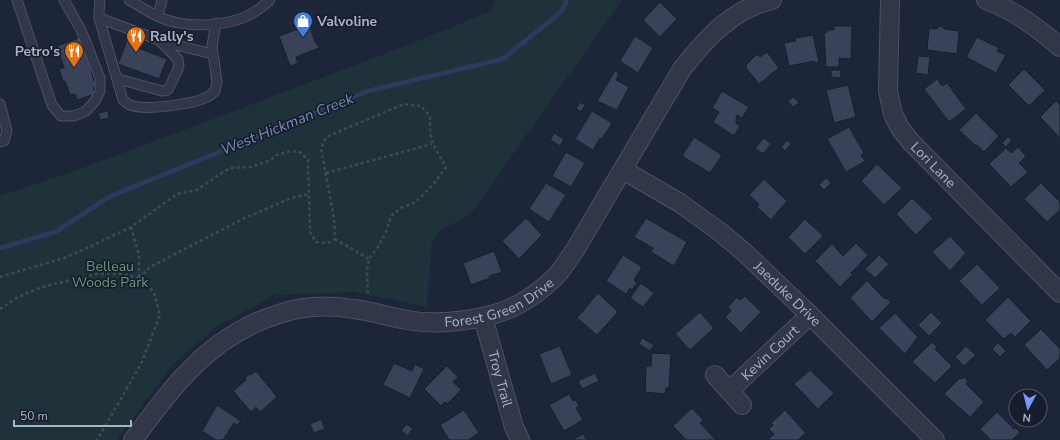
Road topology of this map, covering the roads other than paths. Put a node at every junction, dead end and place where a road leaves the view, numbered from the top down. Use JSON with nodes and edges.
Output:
{"nodes":[{"id":1,"x":17,"y":0,"type":"edge"},
{"id":2,"x":64,"y":0,"type":"edge"},
{"id":3,"x":100,"y":0,"type":"edge"},
{"id":4,"x":129,"y":0,"type":"edge"},
{"id":5,"x":162,"y":0,"type":"edge"},
{"id":6,"x":270,"y":0,"type":"edge"},
{"id":7,"x":772,"y":0,"type":"edge"},
{"id":8,"x":890,"y":0,"type":"edge"},
{"id":9,"x":986,"y":0,"type":"edge"},
{"id":10,"x":158,"y":16,"type":"junction"},
{"id":11,"x":99,"y":18,"type":"junction"},
{"id":12,"x":216,"y":23,"type":"junction"},
{"id":13,"x":160,"y":40,"type":"junction"},
{"id":14,"x":1060,"y":47,"type":"edge"},
{"id":15,"x":212,"y":54,"type":"junction"},
{"id":16,"x":118,"y":79,"type":"junction"},
{"id":17,"x":0,"y":104,"type":"edge"},
{"id":18,"x":0,"y":142,"type":"edge"},
{"id":19,"x":623,"y":170,"type":"junction"},
{"id":20,"x":1060,"y":293,"type":"edge"},
{"id":21,"x":810,"y":315,"type":"junction"},
{"id":22,"x":483,"y":317,"type":"junction"},
{"id":23,"x":715,"y":375,"type":"dead end"},
{"id":24,"x":729,"y":391,"type":"junction"},
{"id":25,"x":742,"y":405,"type":"dead end"},
{"id":26,"x":133,"y":440,"type":"edge"},
{"id":27,"x":520,"y":440,"type":"edge"},
{"id":28,"x":935,"y":440,"type":"edge"}],
"edges":[{"from":1,"to":2,"type":"lane"},
{"from":3,"to":11,"type":"lane"},
{"from":4,"to":10,"type":"lane"},
{"from":5,"to":10,"type":"lane"},
{"from":6,"to":12,"type":"lane"},
{"from":7,"to":19,"type":"street","name":"Forest Green Drive"},
{"from":8,"to":20,"type":"street","name":"Lori Lane"},
{"from":9,"to":14,"type":"street"},
{"from":10,"to":12,"type":"lane"},
{"from":11,"to":13,"type":"lane"},
{"from":11,"to":16,"type":"lane"},
{"from":12,"to":15,"type":"lane"},
{"from":13,"to":15,"type":"lane"},
{"from":13,"to":16,"type":"lane"},
{"from":15,"to":16,"type":"lane"},
{"from":17,"to":18,"type":"lane"},
{"from":19,"to":21,"type":"street","name":"Jaeduke Drive"},
{"from":19,"to":22,"type":"street","name":"Forest Green Drive"},
{"from":21,"to":24,"type":"street","name":"Kevin Court"},
{"from":21,"to":28,"type":"street","name":"Jaeduke Drive"},
{"from":22,"to":26,"type":"street","name":"Forest Green Drive"},
{"from":22,"to":27,"type":"street","name":"Troy Trail"},
{"from":23,"to":24,"type":"street","name":"Kevin Court"},
{"from":24,"to":25,"type":"street","name":"Kevin Court"}]}
